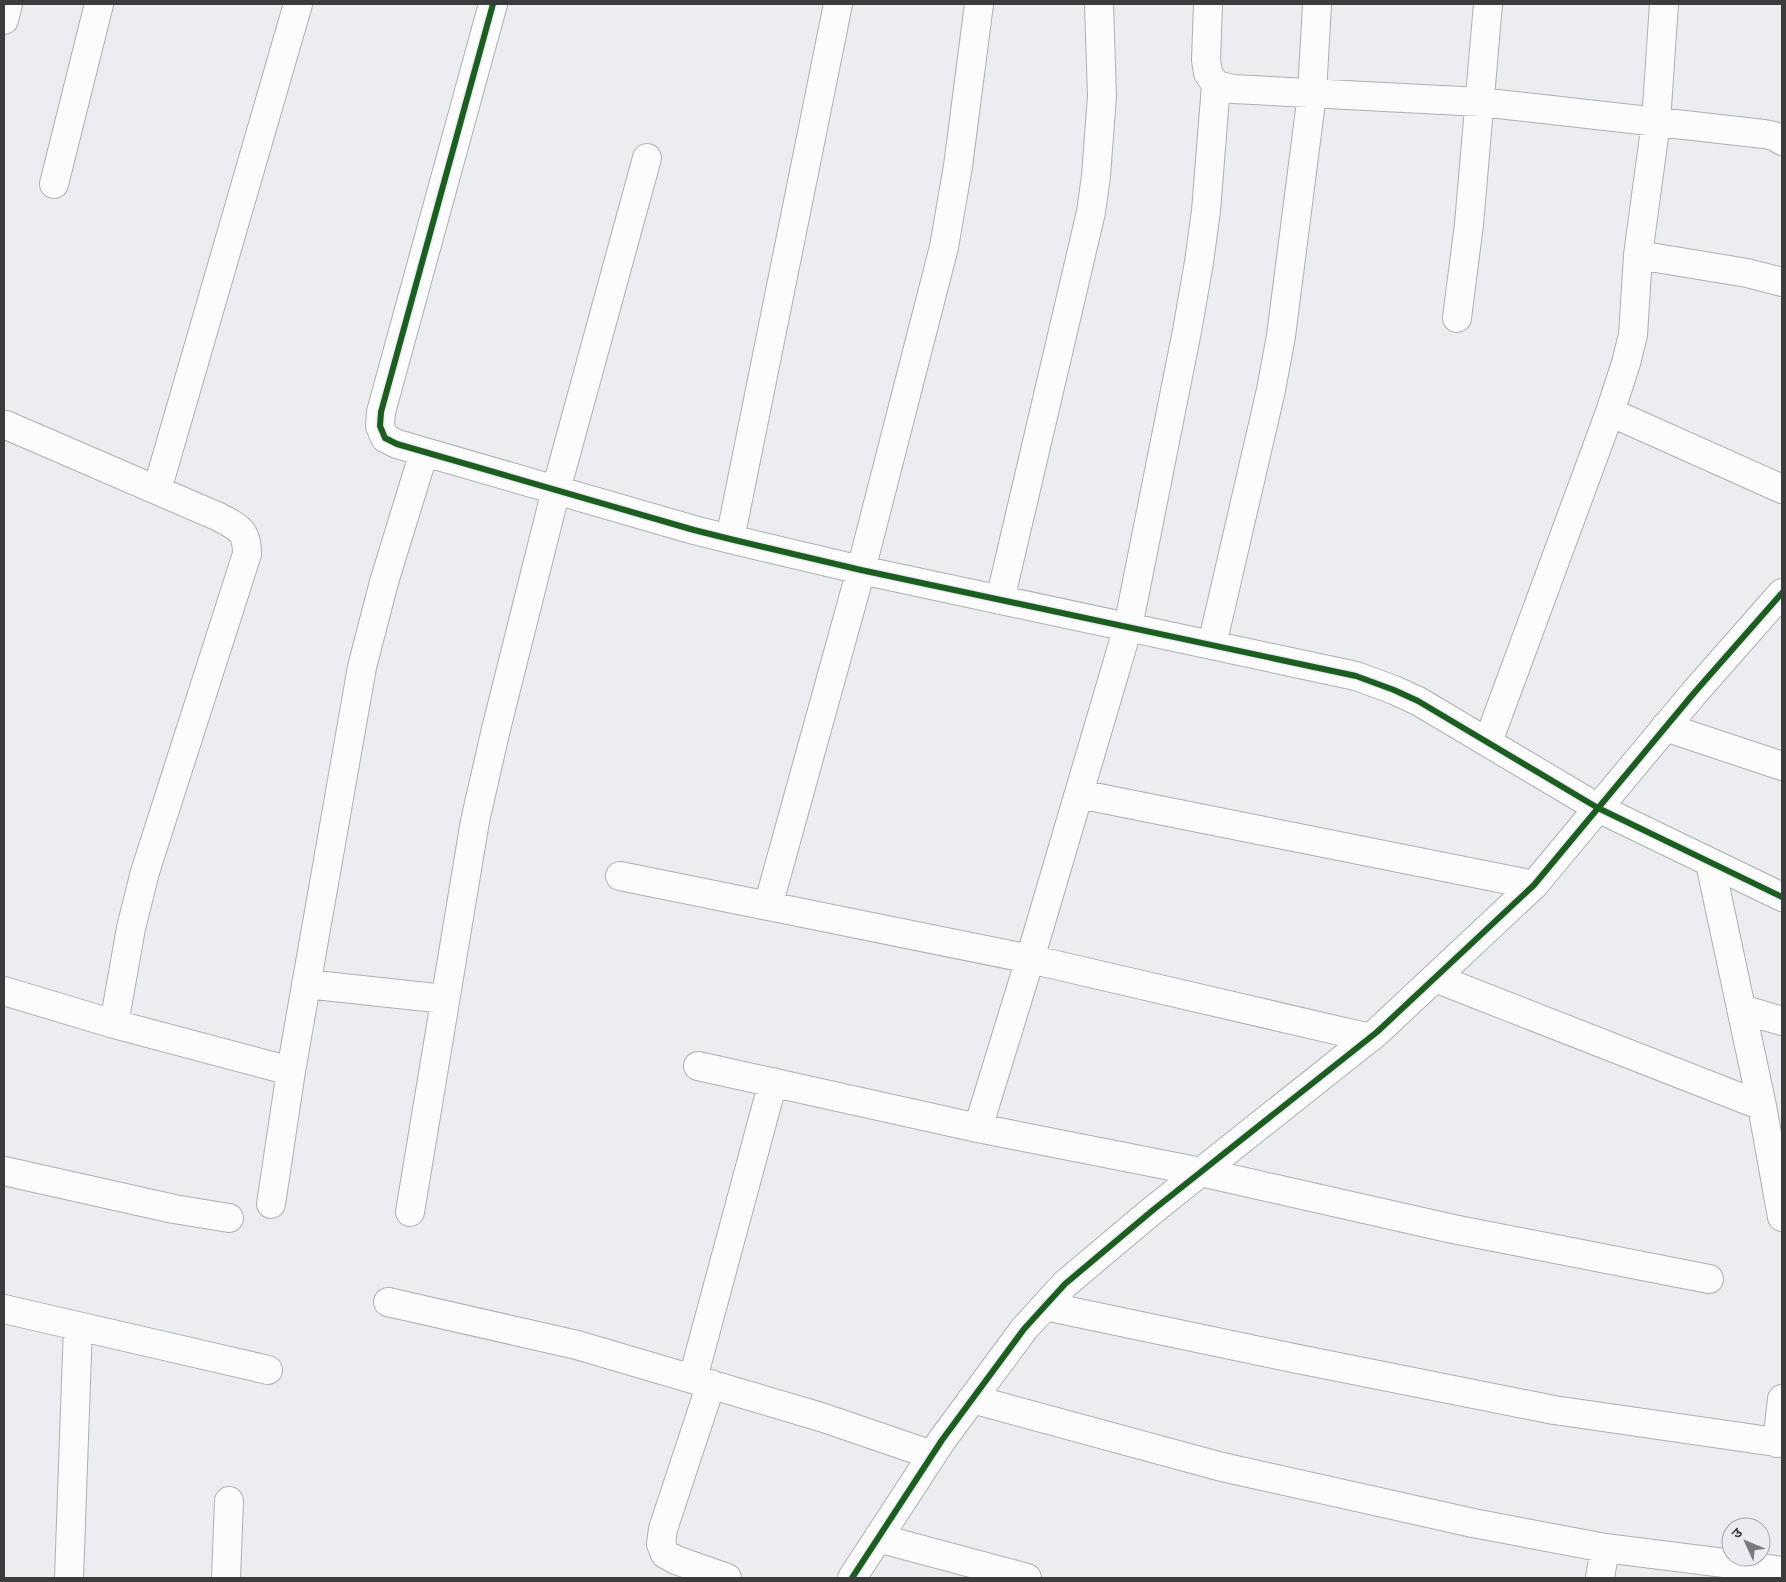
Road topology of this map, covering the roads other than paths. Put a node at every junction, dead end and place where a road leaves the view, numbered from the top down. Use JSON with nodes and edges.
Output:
{"nodes":[{"id":1,"x":8,"y":4,"type":"edge"},
{"id":2,"x":99,"y":4,"type":"edge"},
{"id":3,"x":298,"y":4,"type":"edge"},
{"id":4,"x":493,"y":4,"type":"edge"},
{"id":5,"x":838,"y":4,"type":"edge"},
{"id":6,"x":979,"y":4,"type":"edge"},
{"id":7,"x":1099,"y":4,"type":"edge"},
{"id":8,"x":1208,"y":4,"type":"edge"},
{"id":9,"x":1317,"y":4,"type":"edge"},
{"id":10,"x":1488,"y":4,"type":"edge"},
{"id":11,"x":1664,"y":4,"type":"edge"},
{"id":12,"x":4,"y":20,"type":"edge"},
{"id":13,"x":1216,"y":86,"type":"junction"},
{"id":14,"x":1312,"y":94,"type":"junction"},
{"id":15,"x":1480,"y":102,"type":"junction"},
{"id":16,"x":1656,"y":122,"type":"junction"},
{"id":17,"x":1782,"y":136,"type":"edge"},
{"id":18,"x":1782,"y":141,"type":"edge"},
{"id":19,"x":646,"y":158,"type":"dead end"},
{"id":20,"x":54,"y":184,"type":"dead end"},
{"id":21,"x":1638,"y":255,"type":"junction"},
{"id":22,"x":1782,"y":282,"type":"edge"},
{"id":23,"x":1457,"y":318,"type":"dead end"},
{"id":24,"x":1610,"y":412,"type":"junction"},
{"id":25,"x":6,"y":425,"type":"dead end"},
{"id":26,"x":424,"y":452,"type":"junction"},
{"id":27,"x":1782,"y":489,"type":"edge"},
{"id":28,"x":157,"y":490,"type":"junction"},
{"id":29,"x":556,"y":490,"type":"junction"},
{"id":30,"x":730,"y":539,"type":"junction"},
{"id":31,"x":861,"y":570,"type":"junction"},
{"id":32,"x":1782,"y":593,"type":"edge"},
{"id":33,"x":1000,"y":600,"type":"junction"},
{"id":34,"x":1128,"y":627,"type":"junction"},
{"id":35,"x":1212,"y":645,"type":"junction"},
{"id":36,"x":1665,"y":727,"type":"junction"},
{"id":37,"x":1488,"y":742,"type":"junction"},
{"id":38,"x":1782,"y":766,"type":"edge"},
{"id":39,"x":1079,"y":794,"type":"junction"},
{"id":40,"x":1598,"y":808,"type":"junction"},
{"id":41,"x":1710,"y":863,"type":"junction"},
{"id":42,"x":620,"y":876,"type":"dead end"},
{"id":43,"x":1534,"y":886,"type":"junction"},
{"id":44,"x":1782,"y":897,"type":"edge"},
{"id":45,"x":768,"y":906,"type":"junction"},
{"id":46,"x":1030,"y":959,"type":"junction"},
{"id":47,"x":1435,"y":978,"type":"junction"},
{"id":48,"x":306,"y":984,"type":"junction"},
{"id":49,"x":4,"y":991,"type":"edge"},
{"id":50,"x":444,"y":999,"type":"junction"},
{"id":51,"x":1741,"y":1009,"type":"junction"},
{"id":52,"x":1782,"y":1021,"type":"edge"},
{"id":53,"x":114,"y":1024,"type":"junction"},
{"id":54,"x":1370,"y":1038,"type":"junction"},
{"id":55,"x":698,"y":1066,"type":"dead end"},
{"id":56,"x":291,"y":1071,"type":"junction"},
{"id":57,"x":773,"y":1082,"type":"junction"},
{"id":58,"x":1762,"y":1106,"type":"junction"},
{"id":59,"x":978,"y":1128,"type":"junction"},
{"id":60,"x":4,"y":1171,"type":"edge"},
{"id":61,"x":1201,"y":1172,"type":"junction"},
{"id":62,"x":1781,"y":1202,"type":"edge"},
{"id":63,"x":271,"y":1204,"type":"dead end"},
{"id":64,"x":410,"y":1212,"type":"dead end"},
{"id":65,"x":229,"y":1218,"type":"dead end"},
{"id":66,"x":1709,"y":1279,"type":"dead end"},
{"id":67,"x":388,"y":1302,"type":"dead end"},
{"id":68,"x":1045,"y":1306,"type":"junction"},
{"id":69,"x":4,"y":1309,"type":"edge"},
{"id":70,"x":78,"y":1326,"type":"junction"},
{"id":71,"x":268,"y":1370,"type":"dead end"},
{"id":72,"x":702,"y":1381,"type":"junction"},
{"id":73,"x":972,"y":1399,"type":"junction"},
{"id":74,"x":1782,"y":1399,"type":"edge"},
{"id":75,"x":1780,"y":1443,"type":"edge"},
{"id":76,"x":932,"y":1455,"type":"junction"},
{"id":77,"x":229,"y":1501,"type":"dead end"},
{"id":78,"x":878,"y":1538,"type":"junction"},
{"id":79,"x":1605,"y":1548,"type":"junction"},
{"id":80,"x":1755,"y":1572,"type":"edge"},
{"id":81,"x":1782,"y":1572,"type":"edge"},
{"id":82,"x":69,"y":1578,"type":"edge"},
{"id":83,"x":226,"y":1578,"type":"edge"},
{"id":84,"x":727,"y":1578,"type":"edge"},
{"id":85,"x":852,"y":1578,"type":"edge"},
{"id":86,"x":1027,"y":1578,"type":"edge"},
{"id":87,"x":1600,"y":1578,"type":"edge"}],
"edges":[{"from":1,"to":12,"type":"street"},
{"from":2,"to":20,"type":"street"},
{"from":3,"to":28,"type":"street"},
{"from":4,"to":26,"type":"street"},
{"from":5,"to":30,"type":"street"},
{"from":6,"to":31,"type":"street"},
{"from":7,"to":33,"type":"street"},
{"from":8,"to":13,"type":"street"},
{"from":9,"to":14,"type":"street"},
{"from":10,"to":15,"type":"street"},
{"from":11,"to":16,"type":"street"},
{"from":13,"to":14,"type":"street"},
{"from":13,"to":34,"type":"street"},
{"from":14,"to":15,"type":"street"},
{"from":14,"to":35,"type":"street"},
{"from":15,"to":16,"type":"street"},
{"from":15,"to":23,"type":"street"},
{"from":16,"to":18,"type":"street"},
{"from":16,"to":21,"type":"street"},
{"from":17,"to":18,"type":"street"},
{"from":19,"to":29,"type":"street"},
{"from":21,"to":22,"type":"street"},
{"from":21,"to":24,"type":"street"},
{"from":24,"to":27,"type":"street"},
{"from":24,"to":37,"type":"street"},
{"from":25,"to":28,"type":"street"},
{"from":26,"to":29,"type":"street"},
{"from":26,"to":48,"type":"street"},
{"from":28,"to":53,"type":"street"},
{"from":29,"to":30,"type":"street"},
{"from":29,"to":50,"type":"street"},
{"from":30,"to":31,"type":"street"},
{"from":31,"to":33,"type":"street"},
{"from":31,"to":45,"type":"street"},
{"from":32,"to":36,"type":"street"},
{"from":33,"to":34,"type":"street"},
{"from":34,"to":35,"type":"street"},
{"from":34,"to":39,"type":"street"},
{"from":35,"to":37,"type":"street"},
{"from":36,"to":38,"type":"street"},
{"from":36,"to":40,"type":"street"},
{"from":37,"to":40,"type":"street"},
{"from":39,"to":43,"type":"street"},
{"from":39,"to":46,"type":"street"},
{"from":40,"to":41,"type":"street"},
{"from":40,"to":43,"type":"street"},
{"from":41,"to":44,"type":"street"},
{"from":41,"to":51,"type":"street"},
{"from":42,"to":45,"type":"street"},
{"from":43,"to":47,"type":"street"},
{"from":45,"to":46,"type":"street"},
{"from":46,"to":54,"type":"street"},
{"from":46,"to":59,"type":"street"},
{"from":47,"to":54,"type":"street"},
{"from":47,"to":58,"type":"street"},
{"from":48,"to":50,"type":"street"},
{"from":48,"to":56,"type":"street"},
{"from":49,"to":53,"type":"street"},
{"from":50,"to":64,"type":"street"},
{"from":51,"to":52,"type":"street"},
{"from":51,"to":58,"type":"street"},
{"from":53,"to":56,"type":"street"},
{"from":54,"to":61,"type":"street"},
{"from":55,"to":57,"type":"street"},
{"from":56,"to":63,"type":"street"},
{"from":57,"to":59,"type":"street"},
{"from":57,"to":72,"type":"street"},
{"from":58,"to":62,"type":"street"},
{"from":59,"to":61,"type":"street"},
{"from":60,"to":65,"type":"street"},
{"from":61,"to":66,"type":"street"},
{"from":61,"to":68,"type":"street"},
{"from":67,"to":72,"type":"street"},
{"from":68,"to":73,"type":"street"},
{"from":68,"to":75,"type":"street"},
{"from":69,"to":70,"type":"street"},
{"from":70,"to":71,"type":"street"},
{"from":70,"to":82,"type":"street"},
{"from":72,"to":76,"type":"street"},
{"from":72,"to":84,"type":"street"},
{"from":73,"to":76,"type":"street"},
{"from":73,"to":79,"type":"street"},
{"from":74,"to":75,"type":"street"},
{"from":76,"to":78,"type":"street"},
{"from":77,"to":83,"type":"street"},
{"from":78,"to":85,"type":"street"},
{"from":78,"to":86,"type":"street"},
{"from":79,"to":80,"type":"street"},
{"from":79,"to":87,"type":"street"},
{"from":80,"to":81,"type":"street"}]}
